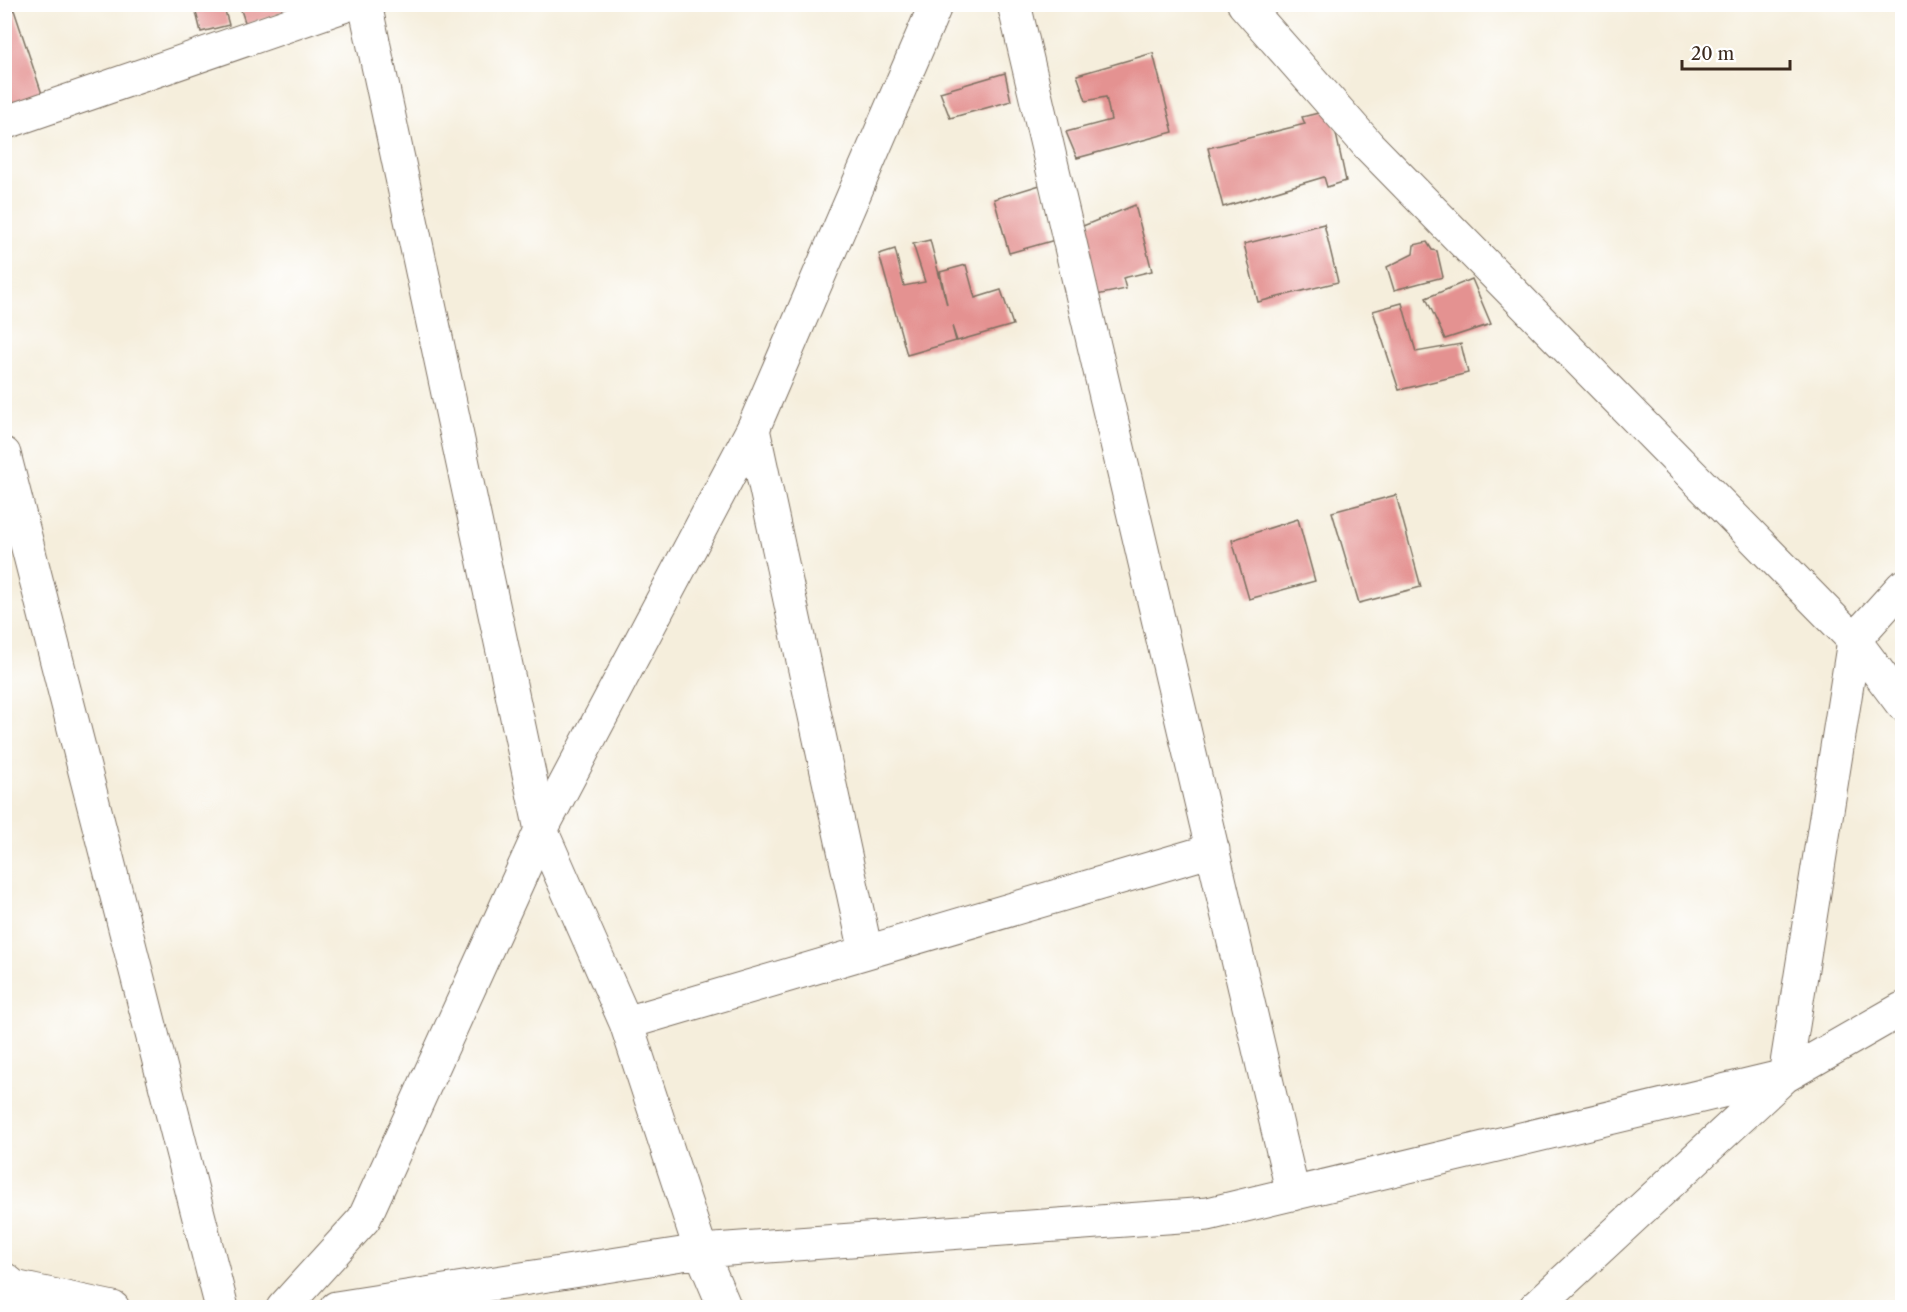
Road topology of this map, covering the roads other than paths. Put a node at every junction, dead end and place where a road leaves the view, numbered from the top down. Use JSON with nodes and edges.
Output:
{"nodes":[{"id":1,"x":349,"y":4,"type":"edge"},
{"id":2,"x":365,"y":4,"type":"edge"},
{"id":3,"x":936,"y":4,"type":"edge"},
{"id":4,"x":1014,"y":4,"type":"edge"},
{"id":5,"x":1244,"y":4,"type":"edge"},
{"id":6,"x":4,"y":123,"type":"edge"},
{"id":7,"x":753,"y":429,"type":"junction"},
{"id":8,"x":4,"y":454,"type":"edge"},
{"id":9,"x":13,"y":526,"type":"edge"},
{"id":10,"x":1902,"y":586,"type":"edge"},
{"id":11,"x":1854,"y":640,"type":"junction"},
{"id":12,"x":1902,"y":704,"type":"edge"},
{"id":13,"x":542,"y":830,"type":"junction"},
{"id":14,"x":1213,"y":850,"type":"junction"},
{"id":15,"x":866,"y":952,"type":"junction"},
{"id":16,"x":1902,"y":1009,"type":"edge"},
{"id":17,"x":626,"y":1023,"type":"junction"},
{"id":18,"x":1785,"y":1077,"type":"junction"},
{"id":19,"x":1293,"y":1194,"type":"junction"},
{"id":20,"x":701,"y":1251,"type":"junction"},
{"id":21,"x":4,"y":1279,"type":"edge"},
{"id":22,"x":113,"y":1308,"type":"edge"},
{"id":23,"x":222,"y":1308,"type":"edge"},
{"id":24,"x":283,"y":1308,"type":"edge"},
{"id":25,"x":336,"y":1308,"type":"edge"},
{"id":26,"x":725,"y":1308,"type":"edge"},
{"id":27,"x":1535,"y":1308,"type":"edge"}],
"edges":[{"from":1,"to":6,"type":"street"},
{"from":2,"to":13,"type":"street"},
{"from":3,"to":7,"type":"street"},
{"from":4,"to":14,"type":"street"},
{"from":5,"to":11,"type":"street"},
{"from":7,"to":13,"type":"street"},
{"from":7,"to":15,"type":"street"},
{"from":8,"to":9,"type":"street"},
{"from":9,"to":23,"type":"street"},
{"from":10,"to":11,"type":"street"},
{"from":11,"to":12,"type":"street"},
{"from":11,"to":18,"type":"street"},
{"from":13,"to":17,"type":"street"},
{"from":13,"to":24,"type":"street"},
{"from":14,"to":15,"type":"street"},
{"from":14,"to":19,"type":"street"},
{"from":15,"to":17,"type":"street"},
{"from":16,"to":18,"type":"street"},
{"from":17,"to":20,"type":"street"},
{"from":18,"to":19,"type":"street"},
{"from":18,"to":27,"type":"street"},
{"from":19,"to":20,"type":"street"},
{"from":20,"to":25,"type":"street"},
{"from":20,"to":26,"type":"street"},
{"from":21,"to":22,"type":"street"}]}
